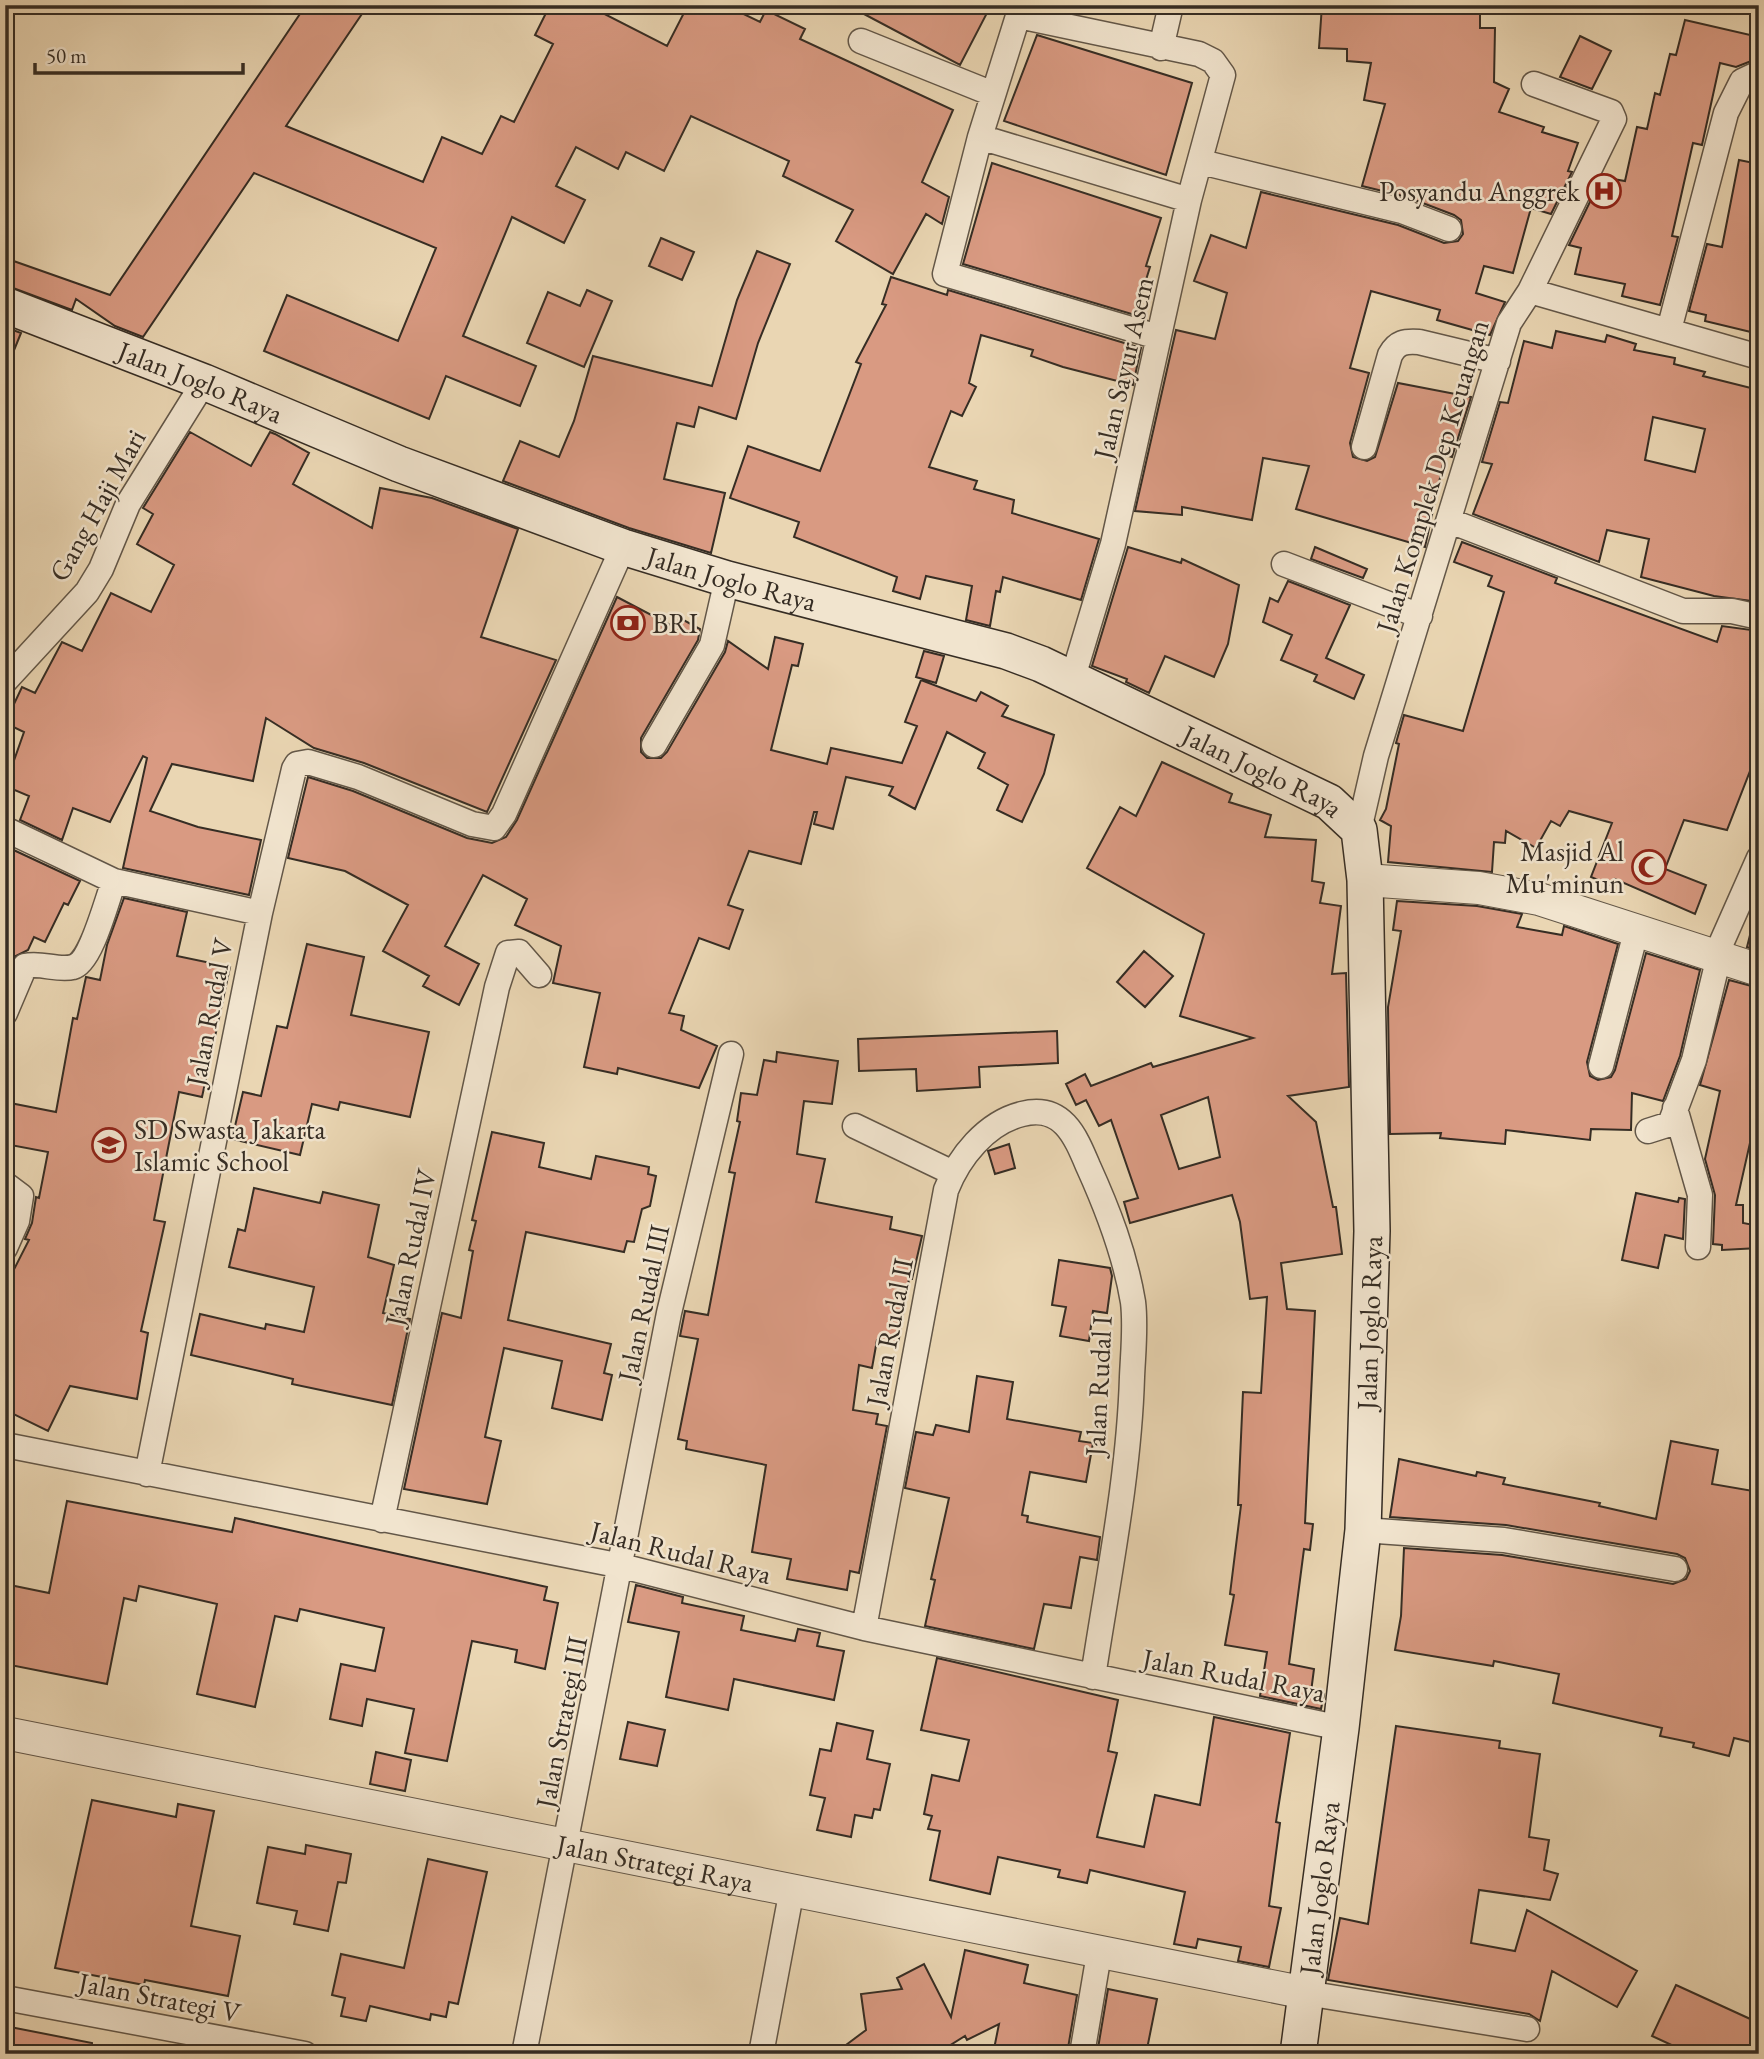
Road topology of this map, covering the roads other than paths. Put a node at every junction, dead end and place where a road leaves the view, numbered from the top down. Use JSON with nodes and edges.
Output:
{"nodes":[{"id":1,"x":1171,"y":5,"type":"edge"},
{"id":2,"x":861,"y":41,"type":"dead end"},
{"id":3,"x":1161,"y":48,"type":"junction"},
{"id":4,"x":1759,"y":73,"type":"edge"},
{"id":5,"x":1535,"y":84,"type":"dead end"},
{"id":6,"x":993,"y":94,"type":"junction"},
{"id":7,"x":980,"y":137,"type":"junction"},
{"id":8,"x":1201,"y":162,"type":"junction"},
{"id":9,"x":1189,"y":200,"type":"junction"},
{"id":10,"x":1449,"y":229,"type":"dead end"},
{"id":11,"x":1530,"y":291,"type":"junction"},
{"id":12,"x":5,"y":305,"type":"edge"},
{"id":13,"x":1669,"y":330,"type":"junction"},
{"id":14,"x":1158,"y":337,"type":"junction"},
{"id":15,"x":1759,"y":357,"type":"edge"},
{"id":16,"x":1498,"y":361,"type":"junction"},
{"id":17,"x":204,"y":382,"type":"junction"},
{"id":18,"x":1364,"y":447,"type":"dead end"},
{"id":19,"x":1450,"y":521,"type":"junction"},
{"id":20,"x":623,"y":547,"type":"junction"},
{"id":21,"x":1284,"y":564,"type":"dead end"},
{"id":22,"x":727,"y":579,"type":"junction"},
{"id":23,"x":1420,"y":616,"type":"junction"},
{"id":24,"x":1759,"y":617,"type":"edge"},
{"id":25,"x":1073,"y":677,"type":"junction"},
{"id":26,"x":5,"y":681,"type":"edge"},
{"id":27,"x":654,"y":745,"type":"dead end"},
{"id":28,"x":5,"y":829,"type":"edge"},
{"id":29,"x":1359,"y":830,"type":"junction"},
{"id":30,"x":1759,"y":858,"type":"edge"},
{"id":31,"x":1365,"y":880,"type":"junction"},
{"id":32,"x":114,"y":881,"type":"junction"},
{"id":33,"x":260,"y":913,"type":"junction"},
{"id":34,"x":1636,"y":932,"type":"junction"},
{"id":35,"x":1718,"y":956,"type":"junction"},
{"id":36,"x":1759,"y":970,"type":"edge"},
{"id":37,"x":539,"y":975,"type":"dead end"},
{"id":38,"x":5,"y":1013,"type":"edge"},
{"id":39,"x":731,"y":1054,"type":"dead end"},
{"id":40,"x":1601,"y":1066,"type":"dead end"},
{"id":41,"x":1675,"y":1108,"type":"junction"},
{"id":42,"x":1054,"y":1116,"type":"joint"},
{"id":43,"x":855,"y":1126,"type":"dead end"},
{"id":44,"x":1648,"y":1131,"type":"dead end"},
{"id":45,"x":953,"y":1173,"type":"junction"},
{"id":46,"x":5,"y":1184,"type":"edge"},
{"id":47,"x":1699,"y":1247,"type":"dead end"},
{"id":48,"x":5,"y":1248,"type":"edge"},
{"id":49,"x":5,"y":1444,"type":"edge"},
{"id":50,"x":147,"y":1474,"type":"junction"},
{"id":51,"x":382,"y":1520,"type":"junction"},
{"id":52,"x":1363,"y":1530,"type":"junction"},
{"id":53,"x":622,"y":1566,"type":"junction"},
{"id":54,"x":1675,"y":1569,"type":"dead end"},
{"id":55,"x":864,"y":1628,"type":"junction"},
{"id":56,"x":1093,"y":1677,"type":"junction"},
{"id":57,"x":1341,"y":1728,"type":"junction"},
{"id":58,"x":5,"y":1733,"type":"edge"},
{"id":59,"x":567,"y":1842,"type":"junction"},
{"id":60,"x":791,"y":1893,"type":"junction"},
{"id":61,"x":1099,"y":1954,"type":"junction"},
{"id":62,"x":1306,"y":1993,"type":"junction"},
{"id":63,"x":5,"y":1998,"type":"edge"},
{"id":64,"x":1527,"y":2029,"type":"dead end"},
{"id":65,"x":305,"y":2054,"type":"edge"},
{"id":66,"x":524,"y":2054,"type":"edge"},
{"id":67,"x":761,"y":2054,"type":"edge"},
{"id":68,"x":1082,"y":2054,"type":"edge"},
{"id":69,"x":1298,"y":2054,"type":"edge"}],
"edges":[{"from":1,"to":3,"type":"street"},
{"from":2,"to":6,"type":"street"},
{"from":3,"to":6,"type":"street"},
{"from":3,"to":8,"type":"street","name":"Jalan Sayur Asem"},
{"from":4,"to":13,"type":"street"},
{"from":5,"to":11,"type":"street","name":"Jalan Komplek Dep Keuangan"},
{"from":6,"to":7,"type":"street"},
{"from":7,"to":9,"type":"street"},
{"from":7,"to":14,"type":"street"},
{"from":8,"to":9,"type":"street","name":"Jalan Sayur Asem"},
{"from":8,"to":10,"type":"street"},
{"from":9,"to":14,"type":"street","name":"Jalan Sayur Asem"},
{"from":11,"to":13,"type":"street"},
{"from":11,"to":16,"type":"street","name":"Jalan Komplek Dep Keuangan"},
{"from":12,"to":17,"type":"main road","name":"Jalan Joglo Raya"},
{"from":13,"to":15,"type":"street"},
{"from":14,"to":25,"type":"street","name":"Jalan Sayur Asem"},
{"from":16,"to":18,"type":"street"},
{"from":16,"to":19,"type":"street","name":"Jalan Komplek Dep Keuangan"},
{"from":17,"to":20,"type":"main road","name":"Jalan Joglo Raya"},
{"from":17,"to":26,"type":"street","name":"Gang Haji Mari"},
{"from":19,"to":23,"type":"street","name":"Jalan Komplek Dep Keuangan"},
{"from":19,"to":24,"type":"street"},
{"from":20,"to":22,"type":"main road","name":"Jalan Joglo Raya"},
{"from":20,"to":33,"type":"street","name":"Jalan Rudal V"},
{"from":21,"to":23,"type":"street"},
{"from":22,"to":25,"type":"main road","name":"Jalan Joglo Raya"},
{"from":22,"to":27,"type":"street"},
{"from":23,"to":29,"type":"street","name":"Jalan Komplek Dep Keuangan"},
{"from":25,"to":29,"type":"main road","name":"Jalan Joglo Raya"},
{"from":28,"to":32,"type":"street"},
{"from":29,"to":31,"type":"main road","name":"Jalan Joglo Raya"},
{"from":30,"to":35,"type":"street"},
{"from":31,"to":34,"type":"street"},
{"from":31,"to":52,"type":"main road","name":"Jalan Joglo Raya"},
{"from":32,"to":33,"type":"street"},
{"from":32,"to":38,"type":"street"},
{"from":33,"to":50,"type":"street","name":"Jalan Rudal V"},
{"from":34,"to":35,"type":"street"},
{"from":34,"to":40,"type":"street"},
{"from":35,"to":36,"type":"street"},
{"from":35,"to":41,"type":"street"},
{"from":37,"to":51,"type":"street","name":"Jalan Rudal IV"},
{"from":39,"to":53,"type":"street","name":"Jalan Rudal III"},
{"from":41,"to":44,"type":"street"},
{"from":41,"to":47,"type":"street"},
{"from":42,"to":45,"type":"street","name":"Jalan Rudal II"},
{"from":42,"to":56,"type":"street","name":"Jalan Rudal I"},
{"from":43,"to":45,"type":"street"},
{"from":45,"to":55,"type":"street","name":"Jalan Rudal II"},
{"from":46,"to":48,"type":"street"},
{"from":49,"to":50,"type":"street","name":"Jalan Rudal Raya"},
{"from":50,"to":51,"type":"street","name":"Jalan Rudal Raya"},
{"from":51,"to":53,"type":"street","name":"Jalan Rudal Raya"},
{"from":52,"to":54,"type":"street"},
{"from":52,"to":57,"type":"main road","name":"Jalan Joglo Raya"},
{"from":53,"to":55,"type":"street","name":"Jalan Rudal Raya"},
{"from":53,"to":59,"type":"street","name":"Jalan Strategi III"},
{"from":55,"to":56,"type":"street","name":"Jalan Rudal Raya"},
{"from":56,"to":57,"type":"street","name":"Jalan Rudal Raya"},
{"from":57,"to":62,"type":"main road","name":"Jalan Joglo Raya"},
{"from":58,"to":59,"type":"street","name":"Jalan Strategi Raya"},
{"from":59,"to":60,"type":"street","name":"Jalan Strategi Raya"},
{"from":59,"to":66,"type":"street","name":"Jalan Strategi III"},
{"from":60,"to":61,"type":"street","name":"Jalan Strategi Raya"},
{"from":60,"to":67,"type":"street"},
{"from":61,"to":62,"type":"street","name":"Jalan Strategi Raya"},
{"from":61,"to":68,"type":"street"},
{"from":62,"to":64,"type":"street"},
{"from":62,"to":69,"type":"main road","name":"Jalan Joglo Raya"},
{"from":63,"to":65,"type":"street","name":"Jalan Strategi V"}]}
